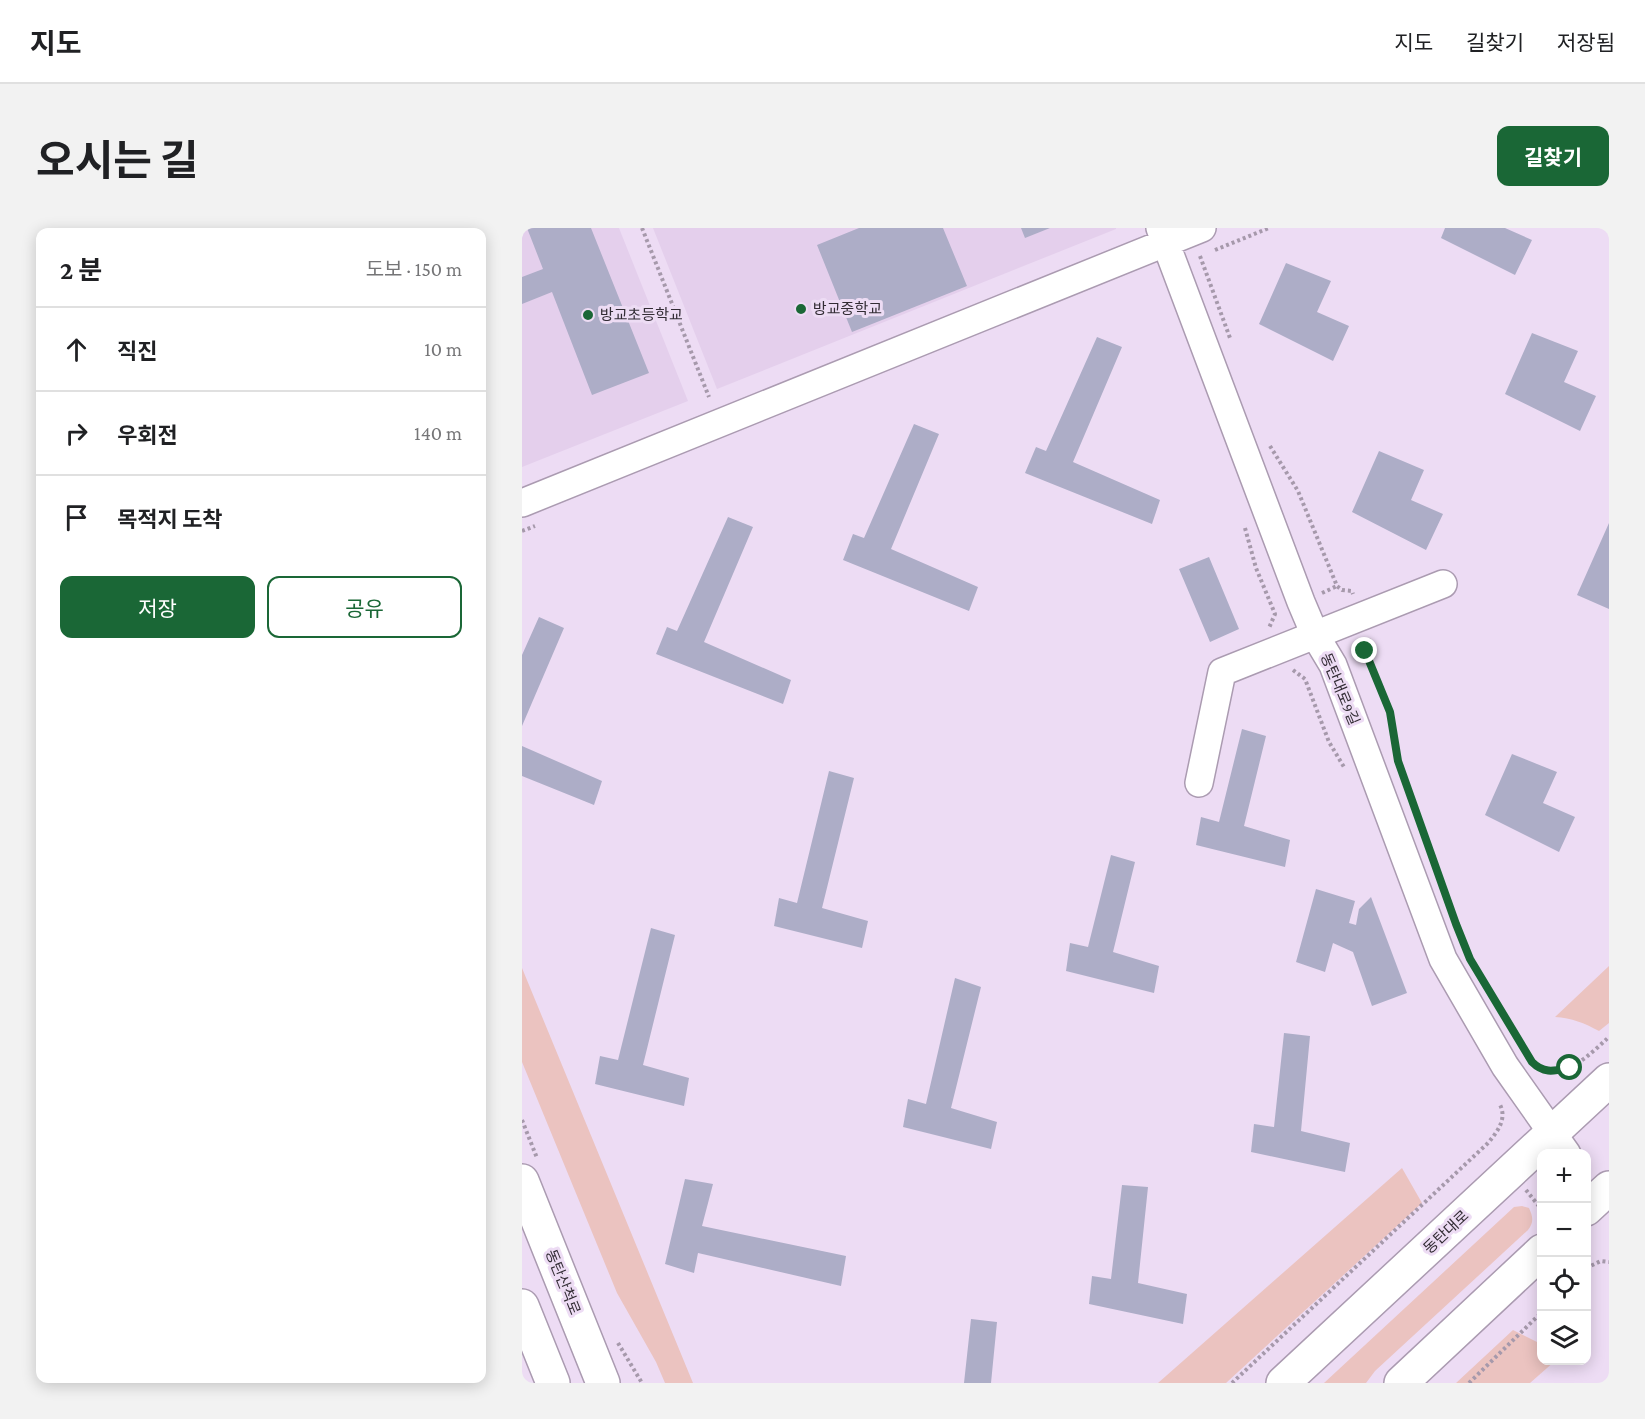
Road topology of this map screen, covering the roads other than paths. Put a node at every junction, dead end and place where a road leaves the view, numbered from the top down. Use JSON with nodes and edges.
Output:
{"nodes":[{"id":1,"x":1202,"y":228,"type":"edge"},
{"id":2,"x":1163,"y":235,"type":"edge"},
{"id":3,"x":522,"y":503,"type":"edge"},
{"id":4,"x":1443,"y":584,"type":"dead end"},
{"id":5,"x":1315,"y":635,"type":"junction"},
{"id":6,"x":1199,"y":783,"type":"dead end"},
{"id":7,"x":1609,"y":1080,"type":"edge"},
{"id":8,"x":1559,"y":1143,"type":"edge"},
{"id":9,"x":522,"y":1181,"type":"edge"},
{"id":10,"x":1537,"y":1256,"type":"edge"},
{"id":11,"x":522,"y":1306,"type":"edge"},
{"id":12,"x":553,"y":1383,"type":"edge"},
{"id":13,"x":603,"y":1383,"type":"edge"},
{"id":14,"x":1283,"y":1383,"type":"edge"},
{"id":15,"x":1401,"y":1383,"type":"edge"}],
"edges":[{"from":1,"to":2,"type":"street"},
{"from":2,"to":3,"type":"street"},
{"from":2,"to":5,"type":"street","name":"동탄대로9길"},
{"from":4,"to":5,"type":"street"},
{"from":5,"to":6,"type":"street"},
{"from":5,"to":8,"type":"street","name":"동탄대로9길"},
{"from":7,"to":8,"type":"main road","name":"동탄대로"},
{"from":8,"to":14,"type":"main road","name":"동탄대로"},
{"from":9,"to":13,"type":"main road","name":"동탄산척로"},
{"from":10,"to":15,"type":"main road"},
{"from":11,"to":12,"type":"main road"}]}
